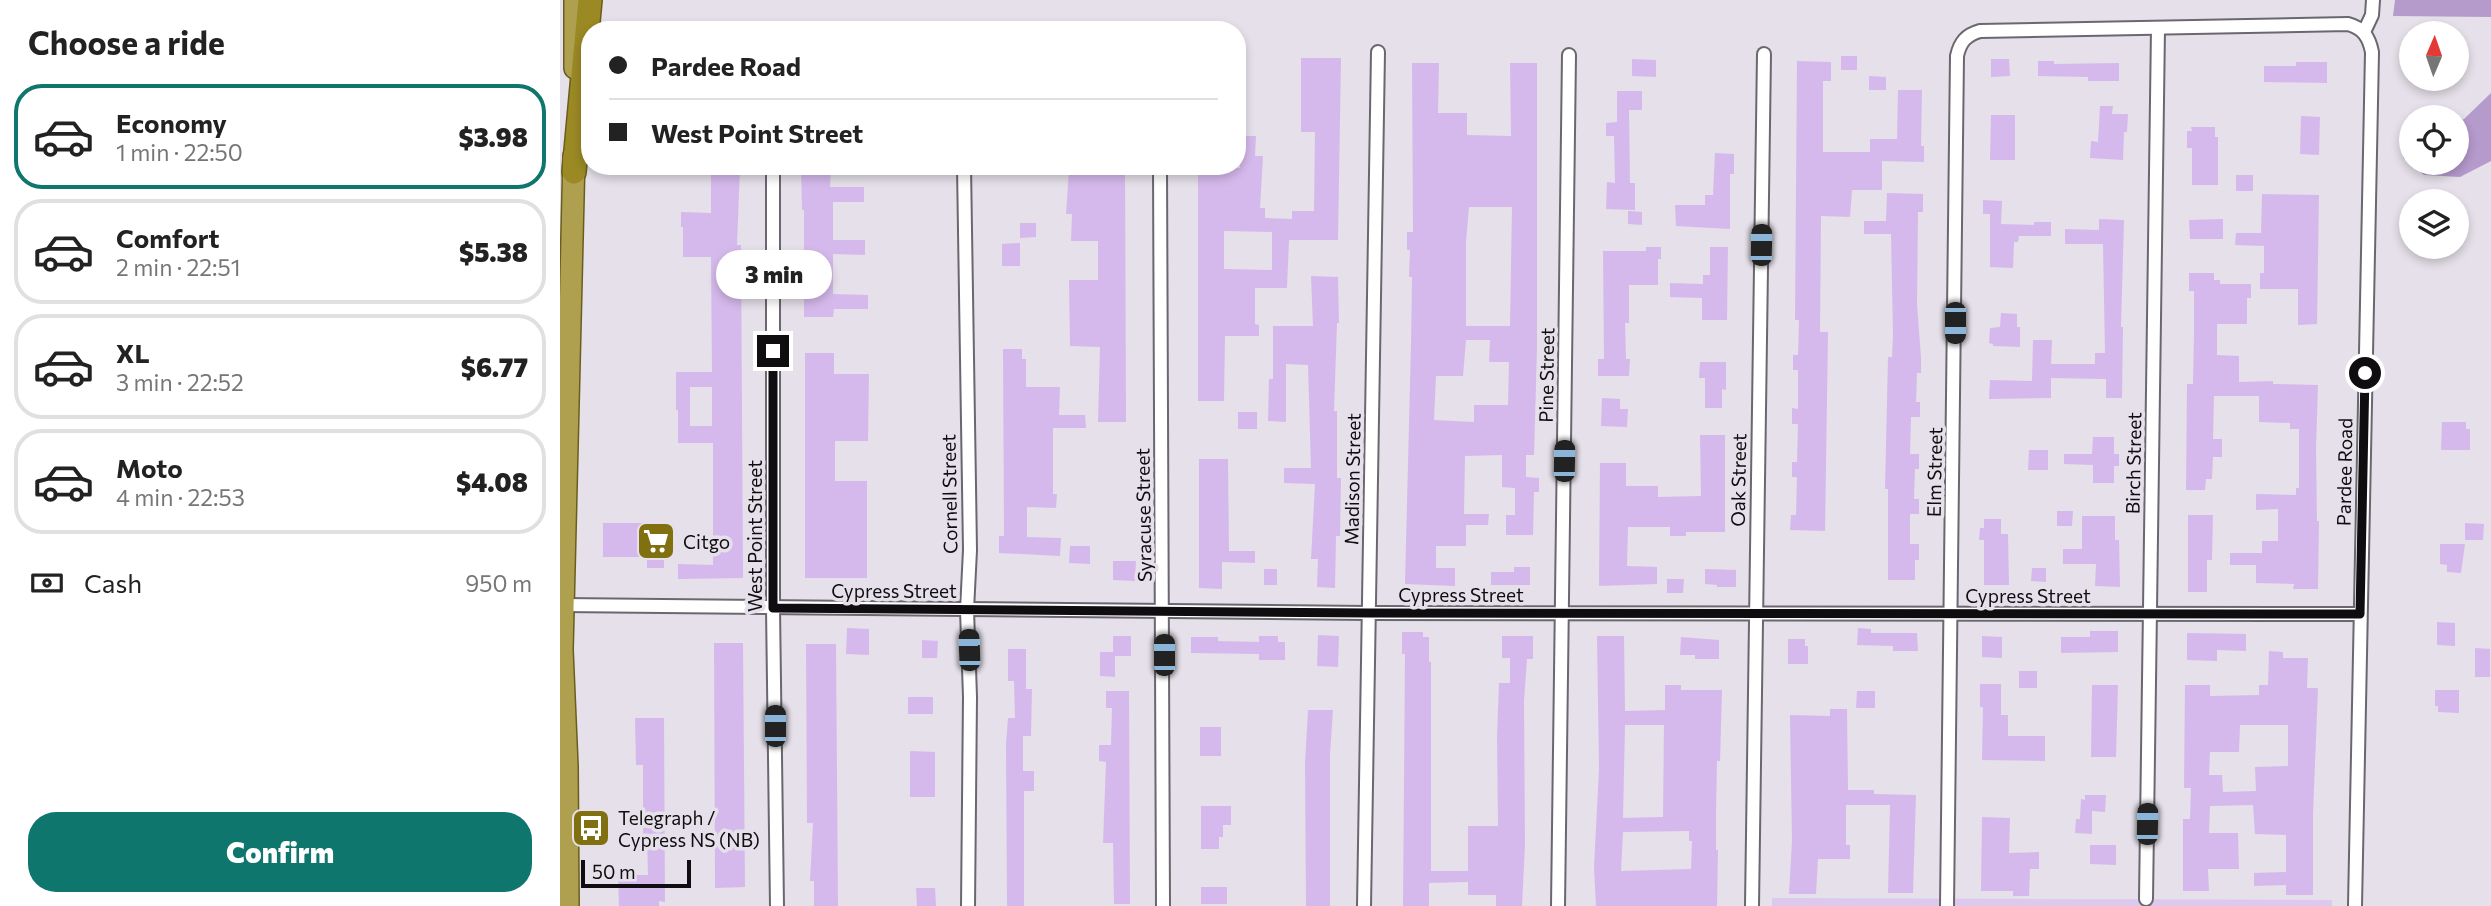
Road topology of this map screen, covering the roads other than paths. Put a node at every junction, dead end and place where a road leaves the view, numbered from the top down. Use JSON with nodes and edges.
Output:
{"nodes":[{"id":1,"x":575,"y":0,"type":"edge"},
{"id":2,"x":590,"y":0,"type":"edge"},
{"id":3,"x":2373,"y":0,"type":"edge"},
{"id":4,"x":588,"y":21,"type":"edge"},
{"id":5,"x":2158,"y":28,"type":"junction"},
{"id":6,"x":2364,"y":32,"type":"junction"},
{"id":7,"x":1378,"y":52,"type":"dead end"},
{"id":8,"x":1764,"y":54,"type":"dead end"},
{"id":9,"x":1569,"y":55,"type":"dead end"},
{"id":10,"x":581,"y":97,"type":"edge"},
{"id":11,"x":574,"y":172,"type":"junction"},
{"id":12,"x":773,"y":175,"type":"edge"},
{"id":13,"x":964,"y":175,"type":"edge"},
{"id":14,"x":1160,"y":175,"type":"edge"},
{"id":15,"x":562,"y":605,"type":"junction"},
{"id":16,"x":773,"y":608,"type":"junction"},
{"id":17,"x":967,"y":610,"type":"junction"},
{"id":18,"x":1164,"y":610,"type":"junction"},
{"id":19,"x":1368,"y":613,"type":"junction"},
{"id":20,"x":1562,"y":613,"type":"junction"},
{"id":21,"x":1755,"y":614,"type":"junction"},
{"id":22,"x":1951,"y":614,"type":"junction"},
{"id":23,"x":2150,"y":614,"type":"junction"},
{"id":24,"x":2360,"y":614,"type":"junction"},
{"id":25,"x":562,"y":693,"type":"edge"},
{"id":26,"x":563,"y":791,"type":"edge"},
{"id":27,"x":2146,"y":899,"type":"dead end"},
{"id":28,"x":568,"y":906,"type":"edge"},
{"id":29,"x":777,"y":906,"type":"edge"},
{"id":30,"x":968,"y":906,"type":"edge"},
{"id":31,"x":1163,"y":906,"type":"edge"},
{"id":32,"x":1364,"y":906,"type":"edge"},
{"id":33,"x":1558,"y":906,"type":"edge"},
{"id":34,"x":1752,"y":906,"type":"edge"},
{"id":35,"x":1947,"y":906,"type":"edge"},
{"id":36,"x":2356,"y":906,"type":"edge"}],
"edges":[{"from":1,"to":11,"type":"highway"},
{"from":2,"to":4,"type":"highway"},
{"from":3,"to":6,"type":"street","name":"Pardee Road"},
{"from":5,"to":6,"type":"street"},
{"from":5,"to":22,"type":"street","name":"Elm Street"},
{"from":5,"to":23,"type":"street","name":"Birch Street"},
{"from":6,"to":24,"type":"street","name":"Pardee Road"},
{"from":7,"to":19,"type":"street","name":"Madison Street"},
{"from":8,"to":21,"type":"street","name":"Oak Street"},
{"from":9,"to":20,"type":"street","name":"Pine Street"},
{"from":10,"to":11,"type":"highway"},
{"from":11,"to":15,"type":"highway"},
{"from":12,"to":16,"type":"street","name":"West Point Street"},
{"from":13,"to":17,"type":"street","name":"Cornell Street"},
{"from":14,"to":18,"type":"street","name":"Syracuse Street"},
{"from":15,"to":16,"type":"street","name":"Cypress Street"},
{"from":15,"to":25,"type":"highway"},
{"from":16,"to":17,"type":"street","name":"Cypress Street"},
{"from":16,"to":29,"type":"street","name":"West Point Street"},
{"from":17,"to":18,"type":"street","name":"Cypress Street"},
{"from":17,"to":30,"type":"street","name":"Cornell Street"},
{"from":18,"to":19,"type":"street","name":"Cypress Street"},
{"from":18,"to":31,"type":"street","name":"Syracuse Street"},
{"from":19,"to":20,"type":"street","name":"Cypress Street"},
{"from":19,"to":32,"type":"street","name":"Madison Street"},
{"from":20,"to":21,"type":"street","name":"Cypress Street"},
{"from":20,"to":33,"type":"street","name":"Pine Street"},
{"from":21,"to":22,"type":"street","name":"Cypress Street"},
{"from":21,"to":34,"type":"street","name":"Oak Street"},
{"from":22,"to":23,"type":"street","name":"Cypress Street"},
{"from":22,"to":35,"type":"street","name":"Elm Street"},
{"from":23,"to":24,"type":"street","name":"Cypress Street"},
{"from":23,"to":27,"type":"street","name":"Birch Street"},
{"from":24,"to":36,"type":"street","name":"Pardee Road"},
{"from":25,"to":26,"type":"highway"},
{"from":26,"to":28,"type":"highway"}]}
